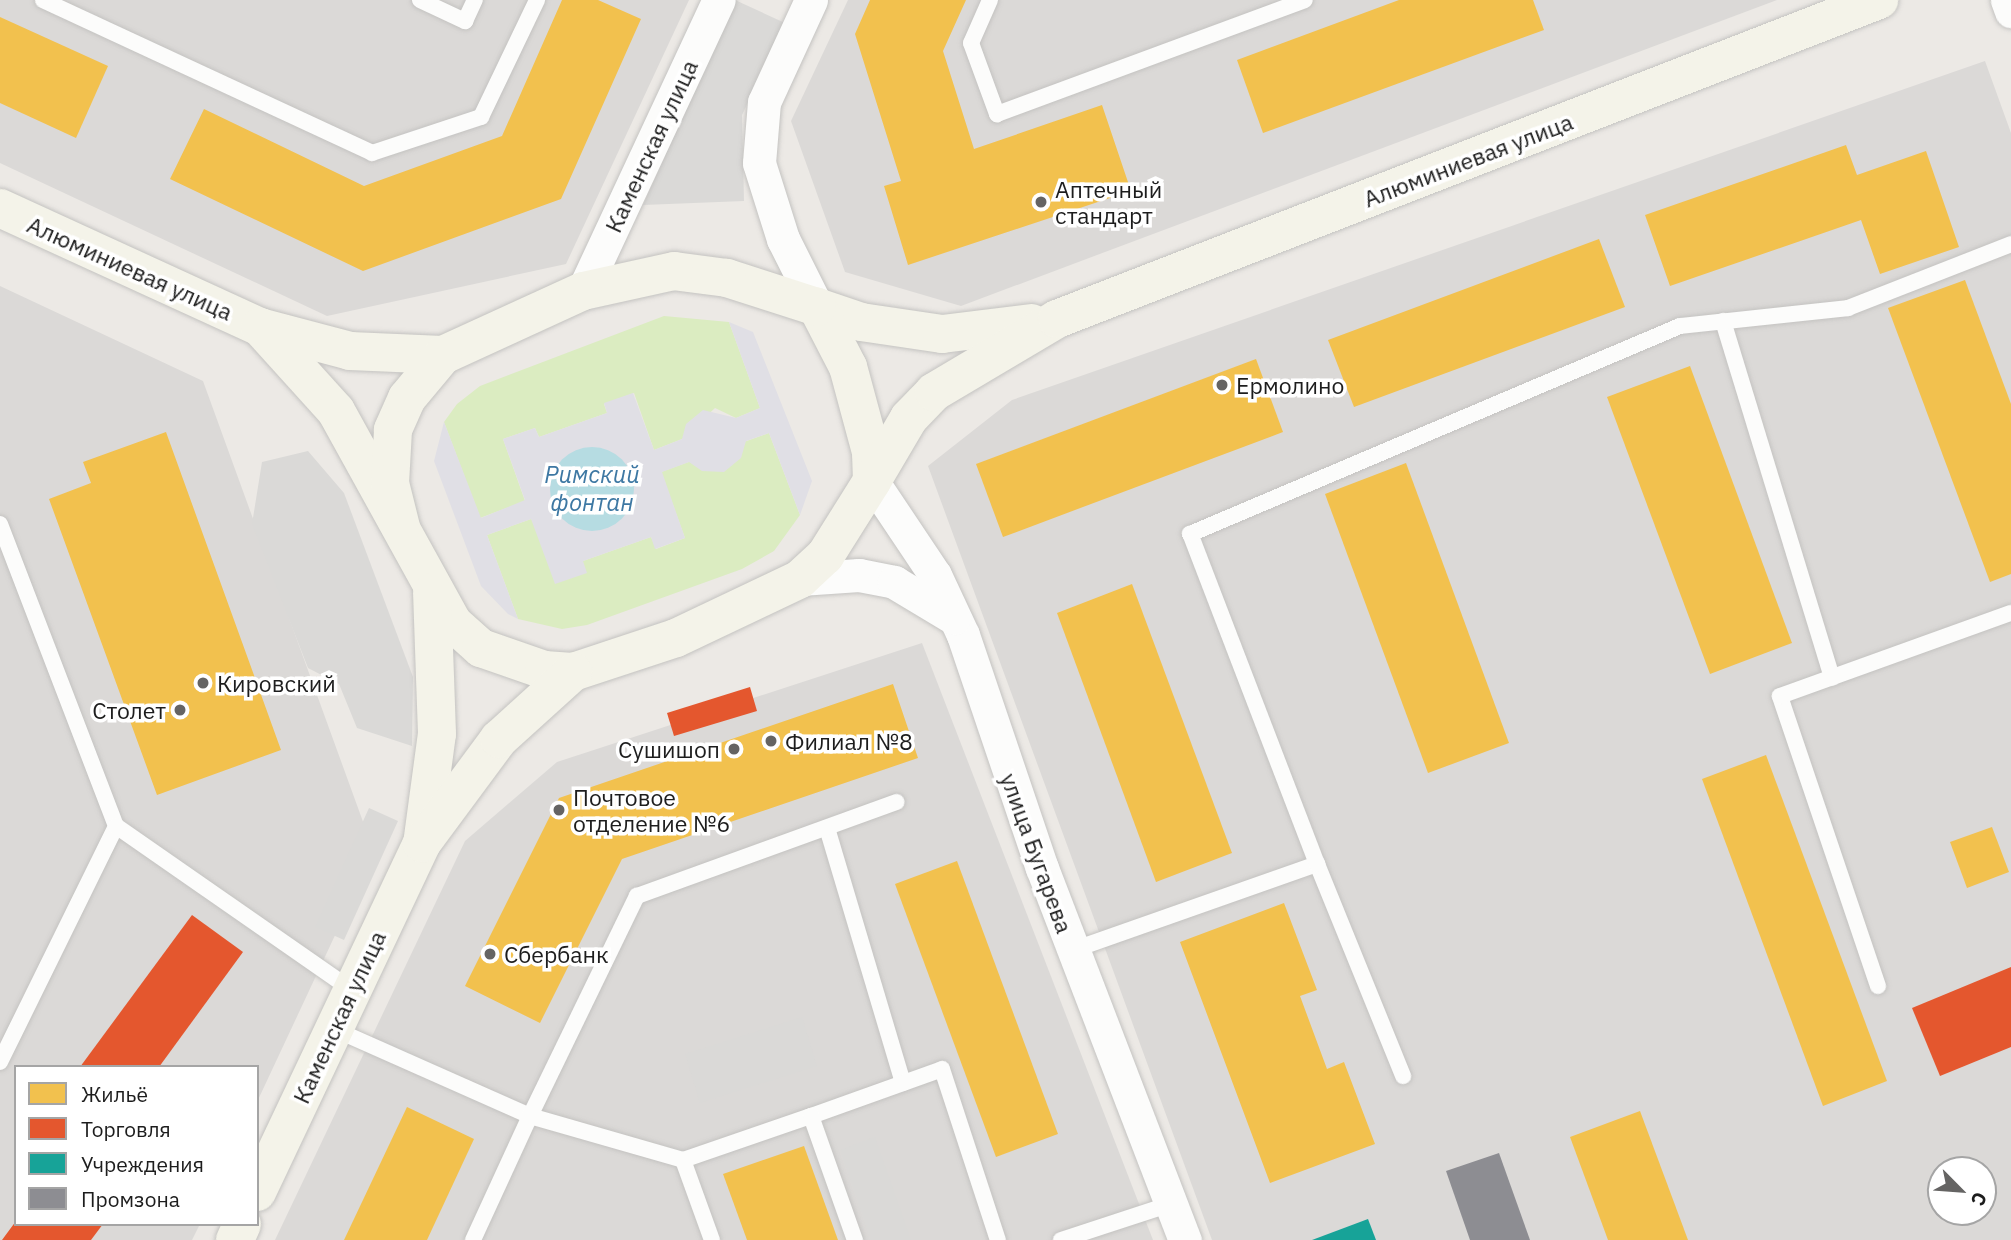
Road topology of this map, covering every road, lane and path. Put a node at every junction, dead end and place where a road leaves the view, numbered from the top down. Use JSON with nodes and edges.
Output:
{"nodes":[{"id":1,"x":43,"y":0,"type":"edge"},
{"id":2,"x":420,"y":0,"type":"edge"},
{"id":3,"x":475,"y":0,"type":"edge"},
{"id":4,"x":537,"y":0,"type":"edge"},
{"id":5,"x":719,"y":0,"type":"edge"},
{"id":6,"x":990,"y":0,"type":"edge"},
{"id":7,"x":1305,"y":0,"type":"edge"},
{"id":8,"x":1879,"y":0,"type":"edge"},
{"id":9,"x":2007,"y":0,"type":"edge"},
{"id":10,"x":803,"y":2,"type":"edge"},
{"id":11,"x":2011,"y":10,"type":"edge"},
{"id":12,"x":0,"y":208,"type":"edge"},
{"id":13,"x":2011,"y":244,"type":"edge"},
{"id":14,"x":583,"y":292,"type":"junction"},
{"id":15,"x":817,"y":307,"type":"junction"},
{"id":16,"x":1057,"y":319,"type":"junction"},
{"id":17,"x":1723,"y":321,"type":"junction"},
{"id":18,"x":260,"y":327,"type":"junction"},
{"id":19,"x":443,"y":355,"type":"junction"},
{"id":20,"x":872,"y":481,"type":"junction"},
{"id":21,"x":0,"y":524,"type":"edge"},
{"id":22,"x":401,"y":527,"type":"junction"},
{"id":23,"x":800,"y":579,"type":"junction"},
{"id":24,"x":432,"y":592,"type":"junction"},
{"id":25,"x":2011,"y":613,"type":"edge"},
{"id":26,"x":956,"y":620,"type":"junction"},
{"id":27,"x":573,"y":672,"type":"junction"},
{"id":28,"x":1832,"y":678,"type":"junction"},
{"id":29,"x":897,"y":802,"type":"dead end"},
{"id":30,"x":116,"y":826,"type":"junction"},
{"id":31,"x":827,"y":828,"type":"junction"},
{"id":32,"x":422,"y":843,"type":"junction"},
{"id":33,"x":1317,"y":864,"type":"junction"},
{"id":34,"x":1073,"y":950,"type":"junction"},
{"id":35,"x":1878,"y":986,"type":"dead end"},
{"id":36,"x":352,"y":990,"type":"junction"},
{"id":37,"x":334,"y":1029,"type":"junction"},
{"id":38,"x":0,"y":1062,"type":"edge"},
{"id":39,"x":1403,"y":1076,"type":"dead end"},
{"id":40,"x":903,"y":1083,"type":"junction"},
{"id":41,"x":530,"y":1116,"type":"junction"},
{"id":42,"x":811,"y":1116,"type":"junction"},
{"id":43,"x":683,"y":1160,"type":"junction"},
{"id":44,"x":259,"y":1188,"type":"edge"},
{"id":45,"x":1171,"y":1204,"type":"junction"},
{"id":46,"x":472,"y":1240,"type":"edge"},
{"id":47,"x":712,"y":1240,"type":"edge"},
{"id":48,"x":855,"y":1240,"type":"edge"},
{"id":49,"x":998,"y":1240,"type":"edge"},
{"id":50,"x":1061,"y":1240,"type":"edge"},
{"id":51,"x":1185,"y":1240,"type":"edge"}],
"edges":[{"from":1,"to":4,"type":"lane"},
{"from":2,"to":3,"type":"lane"},
{"from":5,"to":14,"type":"street","name":"Каменская улица"},
{"from":6,"to":7,"type":"lane"},
{"from":8,"to":16,"type":"main road","name":"Алюминиевая улица"},
{"from":9,"to":11,"type":"street"},
{"from":10,"to":15,"type":"street"},
{"from":12,"to":18,"type":"main road","name":"Алюминиевая улица"},
{"from":13,"to":17,"type":"lane"},
{"from":14,"to":15,"type":"main road"},
{"from":14,"to":19,"type":"main road"},
{"from":15,"to":16,"type":"main road"},
{"from":15,"to":20,"type":"main road"},
{"from":16,"to":20,"type":"main road"},
{"from":17,"to":28,"type":"lane"},
{"from":17,"to":33,"type":"lane"},
{"from":18,"to":19,"type":"main road"},
{"from":18,"to":22,"type":"main road"},
{"from":19,"to":22,"type":"main road"},
{"from":20,"to":23,"type":"main road"},
{"from":20,"to":26,"type":"street","name":"улица Бугарева"},
{"from":21,"to":30,"type":"lane"},
{"from":22,"to":24,"type":"main road"},
{"from":23,"to":26,"type":"street"},
{"from":23,"to":27,"type":"main road"},
{"from":24,"to":27,"type":"main road"},
{"from":24,"to":32,"type":"main road"},
{"from":25,"to":28,"type":"lane"},
{"from":26,"to":34,"type":"street","name":"улица Бугарева"},
{"from":27,"to":32,"type":"main road"},
{"from":28,"to":35,"type":"lane"},
{"from":29,"to":31,"type":"lane"},
{"from":30,"to":36,"type":"lane"},
{"from":30,"to":38,"type":"lane"},
{"from":31,"to":40,"type":"lane"},
{"from":31,"to":41,"type":"lane"},
{"from":32,"to":36,"type":"main road","name":"Каменская улица"},
{"from":33,"to":34,"type":"lane"},
{"from":33,"to":39,"type":"lane"},
{"from":34,"to":45,"type":"street","name":"улица Бугарева"},
{"from":36,"to":37,"type":"main road","name":"Каменская улица"},
{"from":37,"to":41,"type":"lane"},
{"from":37,"to":44,"type":"main road","name":"Каменская улица"},
{"from":40,"to":42,"type":"lane"},
{"from":40,"to":49,"type":"lane"},
{"from":41,"to":43,"type":"lane"},
{"from":41,"to":46,"type":"lane"},
{"from":42,"to":43,"type":"lane"},
{"from":42,"to":48,"type":"lane"},
{"from":43,"to":47,"type":"lane"},
{"from":45,"to":50,"type":"lane"},
{"from":45,"to":51,"type":"street","name":"улица Бугарева"}]}
